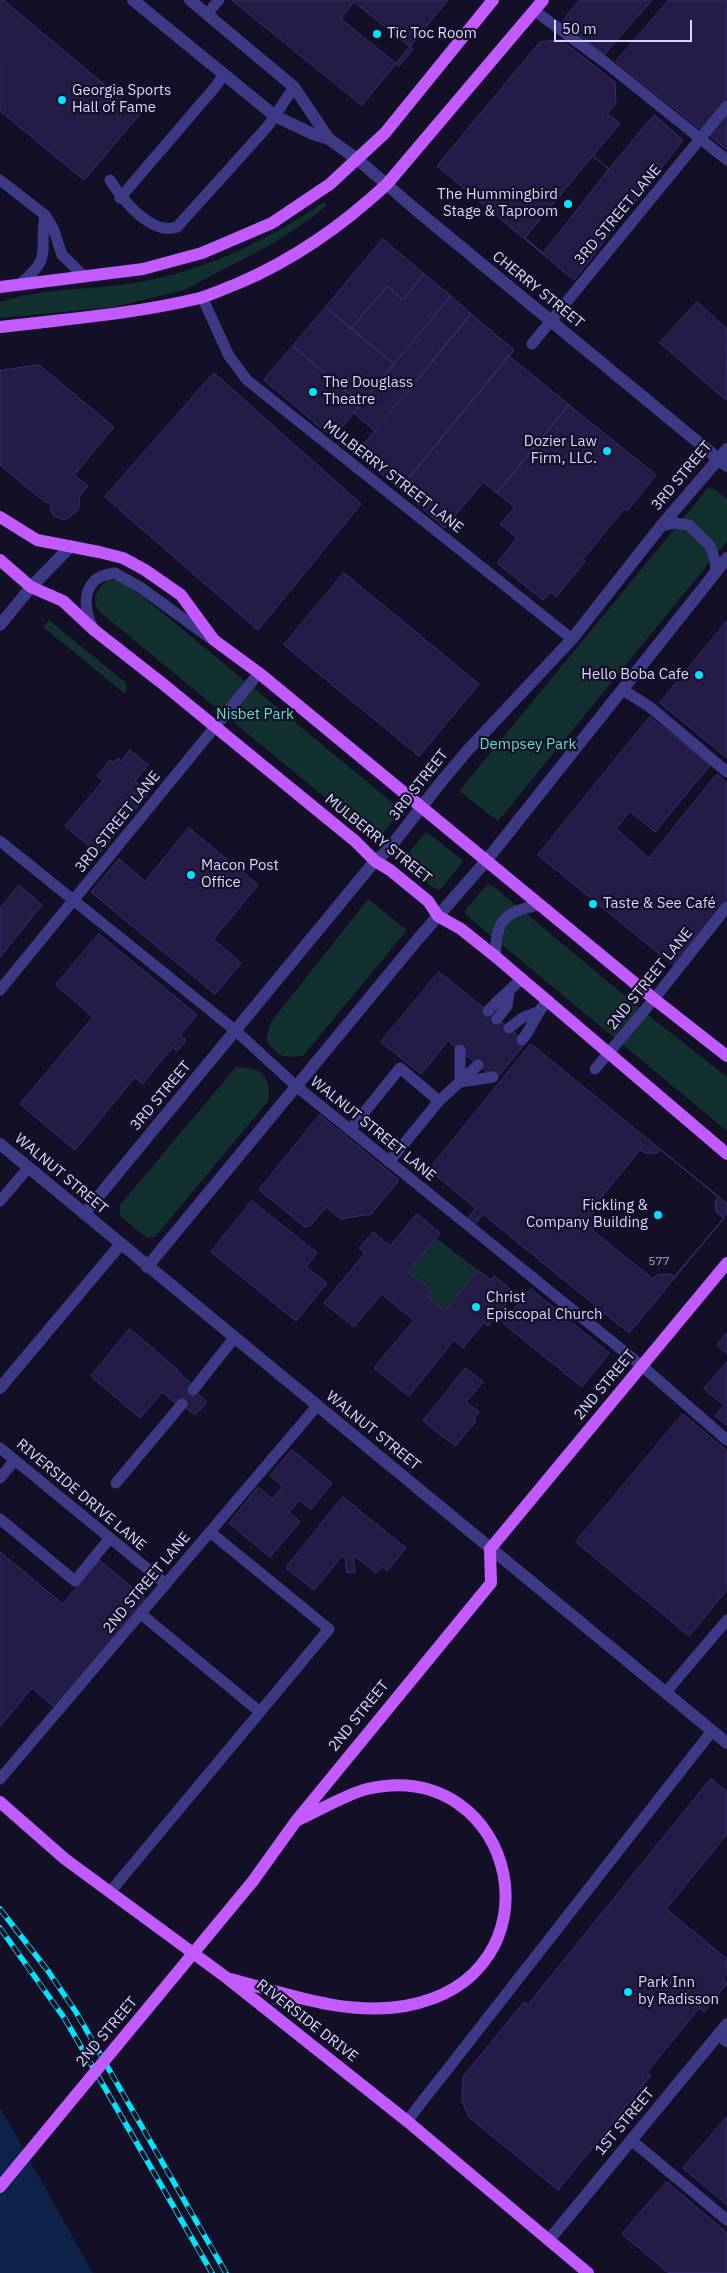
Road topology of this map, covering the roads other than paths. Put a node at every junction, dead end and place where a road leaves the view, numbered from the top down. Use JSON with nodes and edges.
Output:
{"nodes":[{"id":1,"x":133,"y":0,"type":"edge"},
{"id":2,"x":190,"y":0,"type":"edge"},
{"id":3,"x":219,"y":0,"type":"edge"},
{"id":4,"x":493,"y":0,"type":"edge"},
{"id":5,"x":543,"y":0,"type":"edge"},
{"id":6,"x":534,"y":10,"type":"junction"},
{"id":7,"x":207,"y":14,"type":"junction"},
{"id":8,"x":224,"y":74,"type":"junction"},
{"id":9,"x":294,"y":87,"type":"junction"},
{"id":10,"x":727,"y":106,"type":"edge"},
{"id":11,"x":275,"y":116,"type":"junction"},
{"id":12,"x":329,"y":139,"type":"junction"},
{"id":13,"x":700,"y":139,"type":"junction"},
{"id":14,"x":357,"y":159,"type":"junction"},
{"id":15,"x":727,"y":160,"type":"edge"},
{"id":16,"x":0,"y":180,"type":"edge"},
{"id":17,"x":110,"y":180,"type":"dead end"},
{"id":18,"x":387,"y":184,"type":"junction"},
{"id":19,"x":120,"y":198,"type":"junction"},
{"id":20,"x":45,"y":215,"type":"junction"},
{"id":21,"x":85,"y":277,"type":"junction"},
{"id":22,"x":20,"y":284,"type":"junction"},
{"id":23,"x":0,"y":286,"type":"edge"},
{"id":24,"x":202,"y":297,"type":"junction"},
{"id":25,"x":550,"y":320,"type":"junction"},
{"id":26,"x":0,"y":326,"type":"edge"},
{"id":27,"x":532,"y":344,"type":"dead end"},
{"id":28,"x":727,"y":449,"type":"edge"},
{"id":29,"x":723,"y":462,"type":"edge"},
{"id":30,"x":0,"y":517,"type":"edge"},
{"id":31,"x":661,"y":526,"type":"junction"},
{"id":32,"x":70,"y":546,"type":"junction"},
{"id":33,"x":727,"y":558,"type":"edge"},
{"id":34,"x":0,"y":560,"type":"edge"},
{"id":35,"x":716,"y":570,"type":"junction"},
{"id":36,"x":31,"y":587,"type":"junction"},
{"id":37,"x":0,"y":625,"type":"edge"},
{"id":38,"x":94,"y":630,"type":"junction"},
{"id":39,"x":572,"y":638,"type":"junction"},
{"id":40,"x":214,"y":640,"type":"junction"},
{"id":41,"x":259,"y":673,"type":"junction"},
{"id":42,"x":623,"y":690,"type":"junction"},
{"id":43,"x":215,"y":727,"type":"junction"},
{"id":44,"x":727,"y":772,"type":"edge"},
{"id":45,"x":421,"y":808,"type":"junction"},
{"id":46,"x":0,"y":841,"type":"edge"},
{"id":47,"x":375,"y":861,"type":"junction"},
{"id":48,"x":486,"y":861,"type":"junction"},
{"id":49,"x":73,"y":902,"type":"junction"},
{"id":50,"x":539,"y":905,"type":"junction"},
{"id":51,"x":727,"y":907,"type":"edge"},
{"id":52,"x":438,"y":916,"type":"junction"},
{"id":53,"x":496,"y":956,"type":"junction"},
{"id":54,"x":521,"y":979,"type":"junction"},
{"id":55,"x":0,"y":990,"type":"edge"},
{"id":56,"x":509,"y":992,"type":"junction"},
{"id":57,"x":654,"y":999,"type":"junction"},
{"id":58,"x":548,"y":1000,"type":"junction"},
{"id":59,"x":488,"y":1011,"type":"dead end"},
{"id":60,"x":537,"y":1012,"type":"junction"},
{"id":61,"x":497,"y":1019,"type":"dead end"},
{"id":62,"x":236,"y":1031,"type":"junction"},
{"id":63,"x":609,"y":1052,"type":"junction"},
{"id":64,"x":464,"y":1053,"type":"dead end"},
{"id":65,"x":727,"y":1056,"type":"edge"},
{"id":66,"x":595,"y":1069,"type":"dead end"},
{"id":67,"x":460,"y":1082,"type":"junction"},
{"id":68,"x":296,"y":1086,"type":"junction"},
{"id":69,"x":439,"y":1102,"type":"junction"},
{"id":70,"x":350,"y":1130,"type":"junction"},
{"id":71,"x":0,"y":1144,"type":"edge"},
{"id":72,"x":727,"y":1154,"type":"edge"},
{"id":73,"x":389,"y":1162,"type":"junction"},
{"id":74,"x":28,"y":1168,"type":"junction"},
{"id":75,"x":0,"y":1201,"type":"edge"},
{"id":76,"x":84,"y":1214,"type":"junction"},
{"id":77,"x":120,"y":1245,"type":"junction"},
{"id":78,"x":727,"y":1262,"type":"edge"},
{"id":79,"x":147,"y":1267,"type":"junction"},
{"id":80,"x":234,"y":1338,"type":"junction"},
{"id":81,"x":642,"y":1366,"type":"junction"},
{"id":82,"x":0,"y":1388,"type":"edge"},
{"id":83,"x":193,"y":1390,"type":"dead end"},
{"id":84,"x":182,"y":1404,"type":"dead end"},
{"id":85,"x":317,"y":1406,"type":"junction"},
{"id":86,"x":727,"y":1440,"type":"edge"},
{"id":87,"x":0,"y":1448,"type":"edge"},
{"id":88,"x":15,"y":1460,"type":"junction"},
{"id":89,"x":0,"y":1478,"type":"edge"},
{"id":90,"x":116,"y":1483,"type":"dead end"},
{"id":91,"x":0,"y":1519,"type":"edge"},
{"id":92,"x":210,"y":1532,"type":"junction"},
{"id":93,"x":110,"y":1538,"type":"junction"},
{"id":94,"x":490,"y":1549,"type":"junction"},
{"id":95,"x":166,"y":1584,"type":"junction"},
{"id":96,"x":141,"y":1614,"type":"junction"},
{"id":97,"x":727,"y":1620,"type":"edge"},
{"id":98,"x":666,"y":1692,"type":"junction"},
{"id":99,"x":260,"y":1712,"type":"junction"},
{"id":100,"x":712,"y":1731,"type":"junction"},
{"id":101,"x":727,"y":1743,"type":"edge"},
{"id":102,"x":0,"y":1778,"type":"edge"},
{"id":103,"x":0,"y":1802,"type":"edge"},
{"id":104,"x":296,"y":1821,"type":"junction"},
{"id":105,"x":110,"y":1892,"type":"junction"},
{"id":106,"x":227,"y":1978,"type":"junction"},
{"id":107,"x":727,"y":2024,"type":"edge"},
{"id":108,"x":723,"y":2039,"type":"edge"},
{"id":109,"x":407,"y":2121,"type":"junction"},
{"id":110,"x":631,"y":2140,"type":"junction"},
{"id":111,"x":0,"y":2187,"type":"edge"},
{"id":112,"x":727,"y":2220,"type":"edge"},
{"id":113,"x":549,"y":2240,"type":"junction"},
{"id":114,"x":588,"y":2273,"type":"edge"}],
"edges":[{"from":1,"to":8,"type":"street","name":"CHERRY STREET"},
{"from":2,"to":7,"type":"street","name":"CHERRY STREET"},
{"from":3,"to":7,"type":"lane"},
{"from":4,"to":14,"type":"main road"},
{"from":5,"to":6,"type":"main road"},
{"from":6,"to":13,"type":"lane"},
{"from":6,"to":18,"type":"main road"},
{"from":7,"to":9,"type":"street","name":"CHERRY STREET"},
{"from":8,"to":11,"type":"street","name":"CHERRY STREET"},
{"from":8,"to":19,"type":"lane"},
{"from":9,"to":11,"type":"lane"},
{"from":9,"to":12,"type":"street","name":"CHERRY STREET"},
{"from":10,"to":13,"type":"lane","name":"3RD STREET LANE"},
{"from":11,"to":12,"type":"street","name":"CHERRY STREET"},
{"from":11,"to":19,"type":"lane"},
{"from":12,"to":14,"type":"street","name":"CHERRY STREET"},
{"from":13,"to":15,"type":"lane"},
{"from":13,"to":25,"type":"lane","name":"3RD STREET LANE"},
{"from":14,"to":18,"type":"street","name":"CHERRY STREET"},
{"from":14,"to":21,"type":"main road"},
{"from":16,"to":20,"type":"lane"},
{"from":17,"to":19,"type":"lane"},
{"from":18,"to":24,"type":"main road"},
{"from":18,"to":25,"type":"street","name":"CHERRY STREET"},
{"from":20,"to":21,"type":"lane"},
{"from":20,"to":22,"type":"lane"},
{"from":21,"to":22,"type":"main road"},
{"from":22,"to":23,"type":"main road"},
{"from":24,"to":26,"type":"main road"},
{"from":24,"to":39,"type":"lane","name":"MULBERRY STREET LANE"},
{"from":25,"to":27,"type":"lane","name":"3RD STREET LANE"},
{"from":25,"to":29,"type":"street","name":"CHERRY STREET"},
{"from":28,"to":29,"type":"street","name":"3RD STREET"},
{"from":29,"to":31,"type":"street","name":"3RD STREET"},
{"from":30,"to":32,"type":"main road"},
{"from":31,"to":35,"type":"lane"},
{"from":31,"to":39,"type":"street","name":"3RD STREET"},
{"from":32,"to":36,"type":"street"},
{"from":32,"to":40,"type":"main road"},
{"from":33,"to":35,"type":"street"},
{"from":34,"to":36,"type":"main road","name":"MULBERRY STREET"},
{"from":35,"to":42,"type":"street"},
{"from":36,"to":37,"type":"street"},
{"from":36,"to":38,"type":"main road","name":"MULBERRY STREET"},
{"from":38,"to":40,"type":"lane"},
{"from":38,"to":43,"type":"main road","name":"MULBERRY STREET"},
{"from":39,"to":45,"type":"street","name":"3RD STREET"},
{"from":40,"to":41,"type":"main road"},
{"from":41,"to":43,"type":"lane","name":"3RD STREET LANE"},
{"from":41,"to":45,"type":"main road"},
{"from":42,"to":44,"type":"lane"},
{"from":42,"to":48,"type":"street"},
{"from":43,"to":47,"type":"main road","name":"MULBERRY STREET"},
{"from":43,"to":49,"type":"lane","name":"3RD STREET LANE"},
{"from":45,"to":47,"type":"street","name":"3RD STREET"},
{"from":45,"to":48,"type":"main road"},
{"from":46,"to":49,"type":"lane","name":"WALNUT STREET LANE"},
{"from":47,"to":52,"type":"main road","name":"MULBERRY STREET"},
{"from":47,"to":62,"type":"street","name":"3RD STREET"},
{"from":48,"to":50,"type":"main road"},
{"from":48,"to":52,"type":"street"},
{"from":49,"to":55,"type":"lane","name":"3RD STREET LANE"},
{"from":49,"to":62,"type":"lane","name":"WALNUT STREET LANE"},
{"from":50,"to":53,"type":"lane"},
{"from":50,"to":57,"type":"main road"},
{"from":51,"to":57,"type":"lane","name":"2ND STREET LANE"},
{"from":52,"to":53,"type":"main road","name":"MULBERRY STREET"},
{"from":52,"to":68,"type":"street"},
{"from":53,"to":54,"type":"main road","name":"MULBERRY STREET"},
{"from":54,"to":56,"type":"lane"},
{"from":54,"to":58,"type":"main road","name":"MULBERRY STREET"},
{"from":56,"to":59,"type":"lane"},
{"from":56,"to":61,"type":"lane"},
{"from":57,"to":63,"type":"lane","name":"2ND STREET LANE"},
{"from":57,"to":65,"type":"main road"},
{"from":58,"to":60,"type":"lane"},
{"from":58,"to":63,"type":"main road","name":"MULBERRY STREET"},
{"from":60,"to":60,"type":"lane"},
{"from":62,"to":68,"type":"lane","name":"WALNUT STREET LANE"},
{"from":62,"to":76,"type":"street","name":"3RD STREET"},
{"from":63,"to":66,"type":"lane","name":"2ND STREET LANE"},
{"from":63,"to":72,"type":"main road","name":"MULBERRY STREET"},
{"from":64,"to":67,"type":"lane"},
{"from":67,"to":67,"type":"lane"},
{"from":67,"to":69,"type":"lane"},
{"from":68,"to":70,"type":"lane","name":"WALNUT STREET LANE"},
{"from":68,"to":79,"type":"street"},
{"from":69,"to":70,"type":"lane"},
{"from":69,"to":73,"type":"lane"},
{"from":70,"to":73,"type":"lane","name":"WALNUT STREET LANE"},
{"from":71,"to":74,"type":"street","name":"WALNUT STREET"},
{"from":73,"to":81,"type":"lane","name":"WALNUT STREET LANE"},
{"from":74,"to":75,"type":"lane"},
{"from":74,"to":76,"type":"street","name":"WALNUT STREET"},
{"from":76,"to":77,"type":"street","name":"WALNUT STREET"},
{"from":77,"to":79,"type":"street","name":"WALNUT STREET"},
{"from":77,"to":82,"type":"street"},
{"from":78,"to":81,"type":"main road","name":"2ND STREET"},
{"from":79,"to":80,"type":"street","name":"WALNUT STREET"},
{"from":80,"to":83,"type":"lane"},
{"from":80,"to":85,"type":"street","name":"WALNUT STREET"},
{"from":81,"to":86,"type":"lane","name":"WALNUT STREET LANE"},
{"from":81,"to":94,"type":"main road","name":"2ND STREET"},
{"from":84,"to":90,"type":"lane"},
{"from":85,"to":92,"type":"lane","name":"2ND STREET LANE"},
{"from":85,"to":94,"type":"street","name":"WALNUT STREET"},
{"from":87,"to":88,"type":"lane","name":"RIVERSIDE DRIVE LANE"},
{"from":88,"to":89,"type":"lane"},
{"from":88,"to":93,"type":"lane","name":"RIVERSIDE DRIVE LANE"},
{"from":91,"to":93,"type":"lane"},
{"from":92,"to":95,"type":"lane","name":"2ND STREET LANE"},
{"from":92,"to":99,"type":"lane"},
{"from":93,"to":95,"type":"lane","name":"RIVERSIDE DRIVE LANE"},
{"from":94,"to":98,"type":"street","name":"WALNUT STREET"},
{"from":94,"to":104,"type":"main road","name":"2ND STREET"},
{"from":95,"to":96,"type":"lane","name":"2ND STREET LANE"},
{"from":96,"to":99,"type":"lane"},
{"from":96,"to":102,"type":"lane","name":"2ND STREET LANE"},
{"from":97,"to":98,"type":"lane"},
{"from":98,"to":100,"type":"street","name":"WALNUT STREET"},
{"from":99,"to":105,"type":"lane"},
{"from":100,"to":101,"type":"street","name":"WALNUT STREET"},
{"from":100,"to":109,"type":"lane"},
{"from":103,"to":105,"type":"main road","name":"RIVERSIDE DRIVE"},
{"from":104,"to":106,"type":"main road"},
{"from":104,"to":111,"type":"main road","name":"2ND STREET","bridge":true},
{"from":105,"to":106,"type":"main road","name":"RIVERSIDE DRIVE"},
{"from":106,"to":109,"type":"main road","name":"RIVERSIDE DRIVE"},
{"from":107,"to":108,"type":"street","name":"1ST STREET"},
{"from":108,"to":110,"type":"street","name":"1ST STREET"},
{"from":109,"to":113,"type":"main road","name":"RIVERSIDE DRIVE"},
{"from":110,"to":112,"type":"lane"},
{"from":110,"to":113,"type":"street","name":"1ST STREET"},
{"from":113,"to":114,"type":"main road","name":"RIVERSIDE DRIVE"}]}
